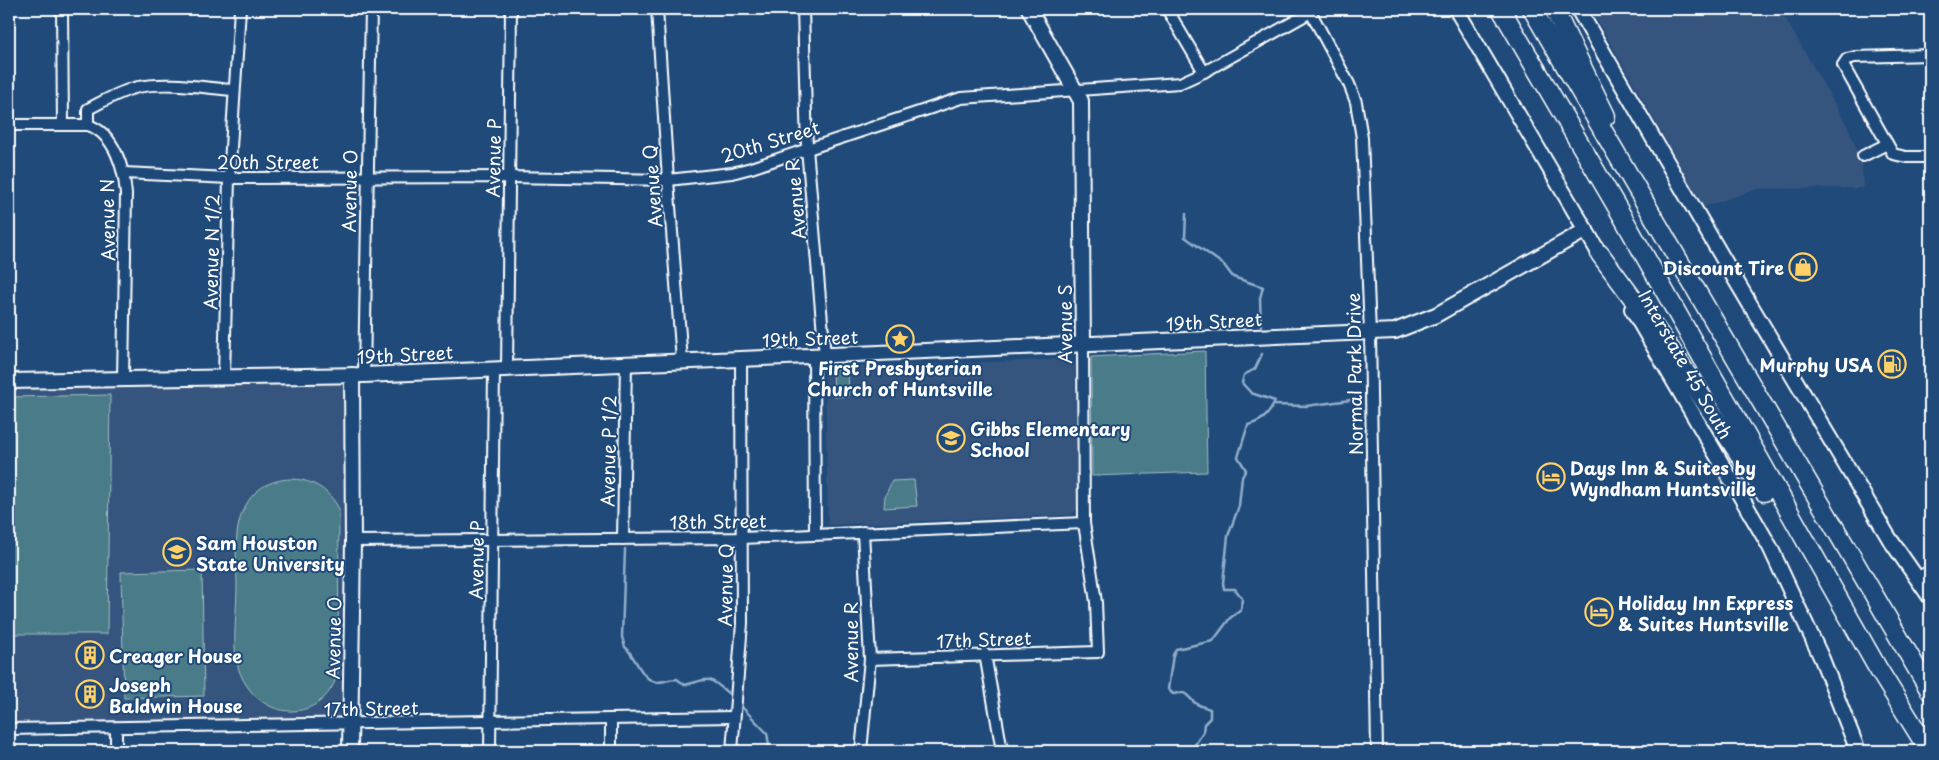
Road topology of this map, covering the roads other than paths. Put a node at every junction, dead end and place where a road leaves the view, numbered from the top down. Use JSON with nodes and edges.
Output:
{"nodes":[{"id":1,"x":62,"y":9,"type":"edge"},
{"id":2,"x":240,"y":9,"type":"edge"},
{"id":3,"x":371,"y":9,"type":"edge"},
{"id":4,"x":511,"y":9,"type":"edge"},
{"id":5,"x":657,"y":9,"type":"edge"},
{"id":6,"x":803,"y":9,"type":"edge"},
{"id":7,"x":1029,"y":9,"type":"edge"},
{"id":8,"x":1167,"y":9,"type":"edge"},
{"id":9,"x":1456,"y":9,"type":"edge"},
{"id":10,"x":1501,"y":9,"type":"edge"},
{"id":11,"x":1532,"y":9,"type":"edge"},
{"id":12,"x":1554,"y":9,"type":"edge"},
{"id":13,"x":1578,"y":9,"type":"edge"},
{"id":14,"x":1310,"y":10,"type":"edge"},
{"id":15,"x":1930,"y":55,"type":"edge"},
{"id":16,"x":1204,"y":72,"type":"junction"},
{"id":17,"x":234,"y":90,"type":"junction"},
{"id":18,"x":1075,"y":90,"type":"junction"},
{"id":19,"x":9,"y":125,"type":"edge"},
{"id":20,"x":63,"y":125,"type":"junction"},
{"id":21,"x":88,"y":125,"type":"junction"},
{"id":22,"x":1887,"y":144,"type":"junction"},
{"id":23,"x":807,"y":148,"type":"junction"},
{"id":24,"x":1863,"y":156,"type":"dead end"},
{"id":25,"x":1930,"y":157,"type":"edge"},
{"id":26,"x":124,"y":173,"type":"junction"},
{"id":27,"x":369,"y":176,"type":"junction"},
{"id":28,"x":509,"y":177,"type":"junction"},
{"id":29,"x":229,"y":178,"type":"junction"},
{"id":30,"x":668,"y":180,"type":"junction"},
{"id":31,"x":1648,"y":207,"type":"junction"},
{"id":32,"x":1586,"y":230,"type":"junction"},
{"id":33,"x":1600,"y":254,"type":"junction"},
{"id":34,"x":1370,"y":333,"type":"junction"},
{"id":35,"x":1083,"y":346,"type":"junction"},
{"id":36,"x":819,"y":356,"type":"junction"},
{"id":37,"x":741,"y":359,"type":"junction"},
{"id":38,"x":682,"y":361,"type":"junction"},
{"id":39,"x":626,"y":363,"type":"junction"},
{"id":40,"x":501,"y":368,"type":"junction"},
{"id":41,"x":358,"y":375,"type":"junction"},
{"id":42,"x":224,"y":377,"type":"junction"},
{"id":43,"x":123,"y":379,"type":"junction"},
{"id":44,"x":9,"y":381,"type":"edge"},
{"id":45,"x":1084,"y":523,"type":"junction"},
{"id":46,"x":863,"y":532,"type":"junction"},
{"id":47,"x":815,"y":534,"type":"junction"},
{"id":48,"x":742,"y":538,"type":"junction"},
{"id":49,"x":623,"y":539,"type":"junction"},
{"id":50,"x":493,"y":540,"type":"junction"},
{"id":51,"x":353,"y":541,"type":"junction"},
{"id":52,"x":1930,"y":571,"type":"edge"},
{"id":53,"x":1916,"y":578,"type":"junction"},
{"id":54,"x":1929,"y":593,"type":"edge"},
{"id":55,"x":1098,"y":652,"type":"joint"},
{"id":56,"x":985,"y":654,"type":"junction"},
{"id":57,"x":870,"y":659,"type":"junction"},
{"id":58,"x":1877,"y":667,"type":"junction"},
{"id":59,"x":1930,"y":691,"type":"edge"},
{"id":60,"x":733,"y":717,"type":"junction"},
{"id":61,"x":611,"y":719,"type":"junction"},
{"id":62,"x":490,"y":722,"type":"junction"},
{"id":63,"x":350,"y":725,"type":"junction"},
{"id":64,"x":116,"y":728,"type":"junction"},
{"id":65,"x":9,"y":729,"type":"edge"},
{"id":66,"x":116,"y":751,"type":"edge"},
{"id":67,"x":350,"y":751,"type":"edge"},
{"id":68,"x":490,"y":751,"type":"edge"},
{"id":69,"x":611,"y":751,"type":"edge"},
{"id":70,"x":732,"y":751,"type":"edge"},
{"id":71,"x":861,"y":751,"type":"edge"},
{"id":72,"x":1002,"y":751,"type":"edge"},
{"id":73,"x":1377,"y":751,"type":"edge"},
{"id":74,"x":1858,"y":751,"type":"edge"},
{"id":75,"x":1930,"y":751,"type":"edge"}],
"edges":[{"from":1,"to":20,"type":"street"},
{"from":2,"to":17,"type":"street","name":"Avenue N 1/2"},
{"from":3,"to":27,"type":"street","name":"Avenue O"},
{"from":4,"to":28,"type":"street","name":"Avenue P"},
{"from":5,"to":30,"type":"street","name":"Avenue Q"},
{"from":6,"to":23,"type":"street","name":"Avenue R"},
{"from":7,"to":18,"type":"street","name":"Avenue S"},
{"from":8,"to":16,"type":"street"},
{"from":9,"to":32,"type":"street","name":"Interstate 45 South"},
{"from":10,"to":58,"type":"highway"},
{"from":11,"to":31,"type":"highway"},
{"from":12,"to":31,"type":"highway"},
{"from":13,"to":53,"type":"street"},
{"from":14,"to":16,"type":"street","name":"20th Street"},
{"from":14,"to":34,"type":"street","name":"Normal Park Drive"},
{"from":15,"to":22,"type":"street"},
{"from":16,"to":18,"type":"street","name":"20th Street"},
{"from":17,"to":21,"type":"street"},
{"from":17,"to":29,"type":"street","name":"Avenue N 1/2"},
{"from":18,"to":23,"type":"street","name":"20th Street"},
{"from":18,"to":35,"type":"street","name":"Avenue S"},
{"from":19,"to":20,"type":"street"},
{"from":20,"to":21,"type":"street"},
{"from":21,"to":26,"type":"street","name":"Avenue N"},
{"from":22,"to":24,"type":"street"},
{"from":22,"to":25,"type":"street"},
{"from":23,"to":30,"type":"street","name":"20th Street"},
{"from":23,"to":36,"type":"street","name":"Avenue R"},
{"from":26,"to":29,"type":"street","name":"20th Street"},
{"from":26,"to":43,"type":"street","name":"Avenue N"},
{"from":27,"to":28,"type":"street","name":"20th Street"},
{"from":27,"to":29,"type":"street","name":"20th Street"},
{"from":27,"to":41,"type":"street","name":"Avenue O"},
{"from":28,"to":30,"type":"street","name":"20th Street"},
{"from":28,"to":40,"type":"street","name":"Avenue P"},
{"from":29,"to":42,"type":"street","name":"Avenue N 1/2"},
{"from":30,"to":38,"type":"street","name":"Avenue Q"},
{"from":31,"to":59,"type":"highway"},
{"from":32,"to":33,"type":"street","name":"Interstate 45 South"},
{"from":32,"to":34,"type":"street","name":"19th Street"},
{"from":33,"to":58,"type":"highway"},
{"from":33,"to":74,"type":"street","name":"Interstate 45 South"},
{"from":34,"to":35,"type":"street","name":"19th Street"},
{"from":34,"to":73,"type":"street","name":"Normal Park Drive"},
{"from":35,"to":36,"type":"street","name":"19th Street"},
{"from":35,"to":45,"type":"street","name":"Avenue S"},
{"from":36,"to":37,"type":"street","name":"19th Street"},
{"from":36,"to":47,"type":"street","name":"Avenue R"},
{"from":37,"to":38,"type":"street","name":"19th Street"},
{"from":37,"to":48,"type":"street","name":"Avenue Q"},
{"from":38,"to":39,"type":"street","name":"19th Street"},
{"from":39,"to":40,"type":"street","name":"19th Street"},
{"from":39,"to":49,"type":"street","name":"Avenue P 1/2"},
{"from":40,"to":41,"type":"street","name":"19th Street"},
{"from":40,"to":50,"type":"street","name":"Avenue P"},
{"from":41,"to":42,"type":"street","name":"19th Street"},
{"from":41,"to":51,"type":"street","name":"Avenue O"},
{"from":42,"to":43,"type":"street","name":"19th Street"},
{"from":43,"to":44,"type":"street","name":"19th Street"},
{"from":45,"to":46,"type":"street","name":"18th Street"},
{"from":45,"to":55,"type":"street","name":"Avenue S"},
{"from":46,"to":47,"type":"street","name":"18th Street"},
{"from":46,"to":57,"type":"street","name":"Avenue R"},
{"from":47,"to":48,"type":"street","name":"18th Street"},
{"from":48,"to":49,"type":"street","name":"18th Street"},
{"from":48,"to":60,"type":"street","name":"Avenue Q"},
{"from":49,"to":50,"type":"street","name":"18th Street"},
{"from":50,"to":51,"type":"street","name":"18th Street"},
{"from":50,"to":62,"type":"street","name":"Avenue P"},
{"from":51,"to":63,"type":"street","name":"Avenue O"},
{"from":52,"to":53,"type":"street"},
{"from":53,"to":54,"type":"street"},
{"from":55,"to":56,"type":"street","name":"17th Street"},
{"from":56,"to":57,"type":"street","name":"17th Street"},
{"from":56,"to":72,"type":"street"},
{"from":57,"to":71,"type":"street","name":"Avenue R"},
{"from":58,"to":75,"type":"highway"},
{"from":60,"to":61,"type":"street","name":"17th Street"},
{"from":60,"to":70,"type":"street","name":"Avenue Q"},
{"from":61,"to":62,"type":"street","name":"17th Street"},
{"from":61,"to":69,"type":"street"},
{"from":62,"to":63,"type":"street","name":"17th Street"},
{"from":62,"to":68,"type":"street","name":"Avenue P"},
{"from":63,"to":64,"type":"street","name":"17th Street"},
{"from":63,"to":67,"type":"street","name":"Avenue O"},
{"from":64,"to":65,"type":"street","name":"17th Street"},
{"from":64,"to":66,"type":"street"}]}
